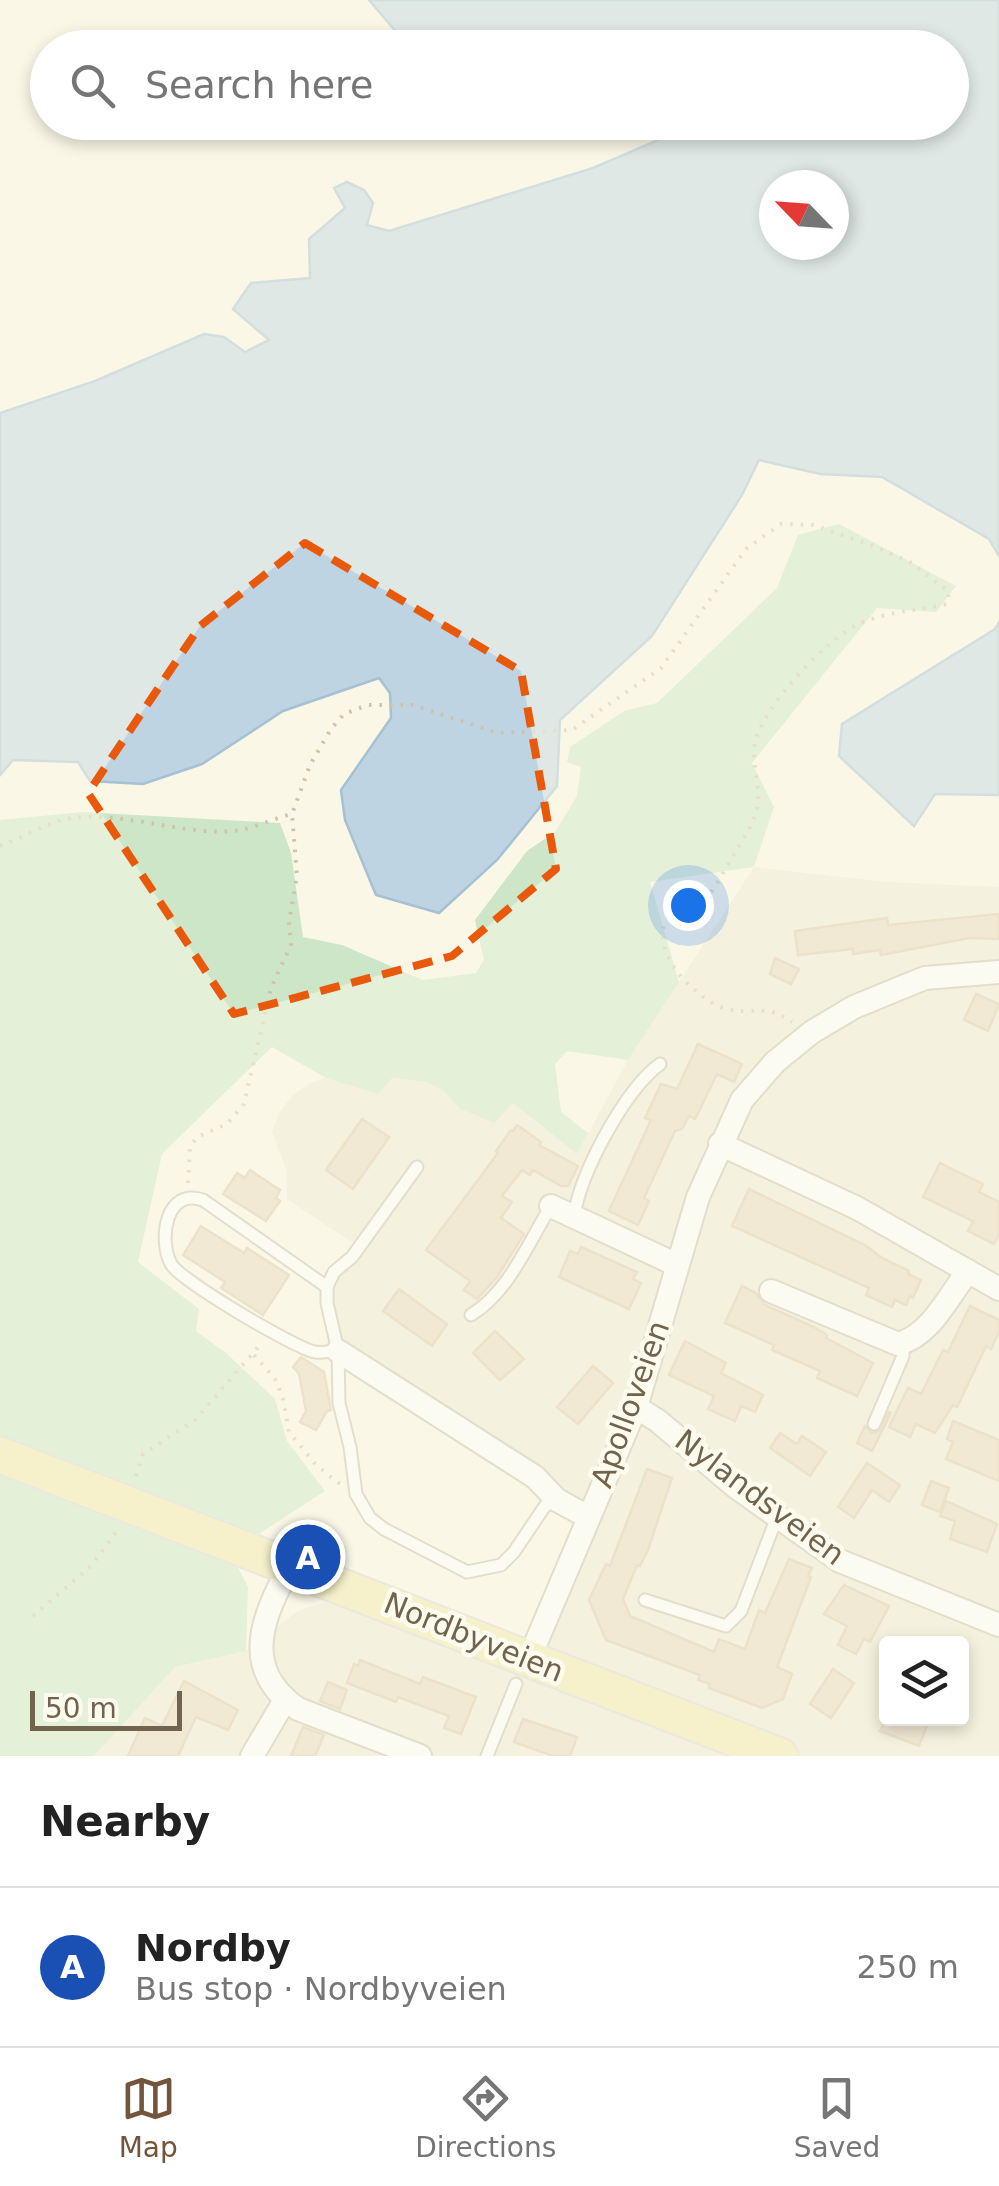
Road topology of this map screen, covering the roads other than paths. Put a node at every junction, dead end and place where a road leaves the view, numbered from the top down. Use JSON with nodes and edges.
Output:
{"nodes":[{"id":1,"x":999,"y":972,"type":"edge"},
{"id":2,"x":660,"y":1064,"type":"dead end"},
{"id":3,"x":720,"y":1144,"type":"junction"},
{"id":4,"x":417,"y":1167,"type":"dead end"},
{"id":5,"x":551,"y":1206,"type":"joint"},
{"id":6,"x":574,"y":1216,"type":"junction"},
{"id":7,"x":677,"y":1265,"type":"junction"},
{"id":8,"x":968,"y":1270,"type":"junction"},
{"id":9,"x":328,"y":1287,"type":"junction"},
{"id":10,"x":999,"y":1289,"type":"edge"},
{"id":11,"x":770,"y":1291,"type":"dead end"},
{"id":12,"x":470,"y":1315,"type":"dead end"},
{"id":13,"x":902,"y":1343,"type":"junction"},
{"id":14,"x":338,"y":1351,"type":"junction"},
{"id":15,"x":636,"y":1407,"type":"junction"},
{"id":16,"x":874,"y":1424,"type":"dead end"},
{"id":17,"x":0,"y":1455,"type":"edge"},
{"id":18,"x":557,"y":1500,"type":"junction"},
{"id":19,"x":588,"y":1517,"type":"junction"},
{"id":20,"x":776,"y":1517,"type":"junction"},
{"id":21,"x":290,"y":1566,"type":"junction"},
{"id":22,"x":645,"y":1600,"type":"dead end"},
{"id":23,"x":999,"y":1626,"type":"edge"},
{"id":24,"x":522,"y":1672,"type":"junction"},
{"id":25,"x":285,"y":1700,"type":"junction"},
{"id":26,"x":252,"y":1756,"type":"edge"},
{"id":27,"x":420,"y":1756,"type":"edge"},
{"id":28,"x":487,"y":1756,"type":"edge"},
{"id":29,"x":780,"y":1756,"type":"edge"}],
"edges":[{"from":1,"to":3,"type":"street","name":"Apolloveien"},
{"from":2,"to":6,"type":"lane"},
{"from":3,"to":7,"type":"street","name":"Apolloveien"},
{"from":3,"to":8,"type":"street"},
{"from":4,"to":9,"type":"lane"},
{"from":5,"to":6,"type":"street"},
{"from":5,"to":12,"type":"lane"},
{"from":6,"to":7,"type":"street"},
{"from":7,"to":15,"type":"street","name":"Apolloveien"},
{"from":8,"to":10,"type":"street"},
{"from":8,"to":13,"type":"street"},
{"from":9,"to":14,"type":"lane"},
{"from":9,"to":14,"type":"lane"},
{"from":11,"to":13,"type":"street"},
{"from":13,"to":16,"type":"lane"},
{"from":14,"to":18,"type":"street"},
{"from":14,"to":18,"type":"lane"},
{"from":15,"to":19,"type":"street","name":"Apolloveien"},
{"from":15,"to":20,"type":"street","name":"Nylandsveien"},
{"from":17,"to":21,"type":"main road","name":"Nordbyveien"},
{"from":18,"to":19,"type":"street"},
{"from":19,"to":24,"type":"street","name":"Apolloveien"},
{"from":20,"to":22,"type":"lane"},
{"from":20,"to":23,"type":"street","name":"Nylandsveien"},
{"from":21,"to":24,"type":"main road","name":"Nordbyveien"},
{"from":21,"to":25,"type":"street"},
{"from":24,"to":28,"type":"lane"},
{"from":24,"to":29,"type":"main road","name":"Nordbyveien"},
{"from":25,"to":26,"type":"street"},
{"from":25,"to":27,"type":"street"}]}
